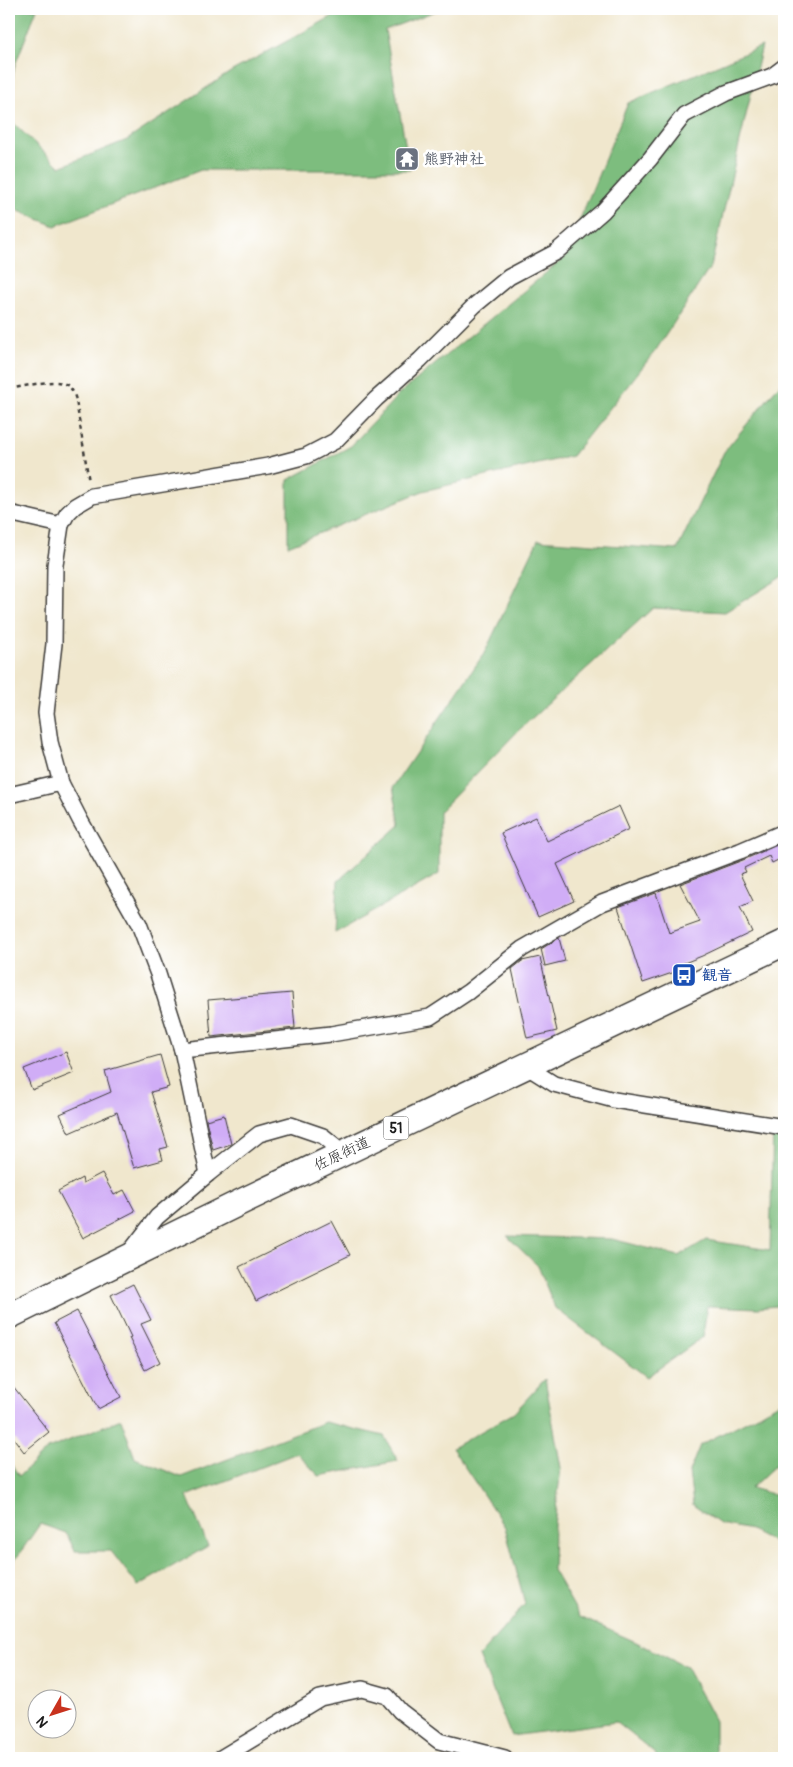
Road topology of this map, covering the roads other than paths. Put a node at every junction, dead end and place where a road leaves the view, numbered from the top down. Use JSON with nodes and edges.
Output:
{"nodes":[{"id":1,"x":784,"y":67,"type":"edge"},
{"id":2,"x":9,"y":513,"type":"edge"},
{"id":3,"x":61,"y":525,"type":"junction"},
{"id":4,"x":61,"y":783,"type":"junction"},
{"id":5,"x":9,"y":795,"type":"edge"},
{"id":6,"x":784,"y":832,"type":"edge"},
{"id":7,"x":784,"y":943,"type":"edge"},
{"id":8,"x":182,"y":1050,"type":"junction"},
{"id":9,"x":527,"y":1067,"type":"junction"},
{"id":10,"x":784,"y":1127,"type":"edge"},
{"id":11,"x":344,"y":1153,"type":"junction"},
{"id":12,"x":208,"y":1174,"type":"junction"},
{"id":13,"x":124,"y":1259,"type":"junction"},
{"id":14,"x":9,"y":1316,"type":"edge"},
{"id":15,"x":220,"y":1758,"type":"edge"},
{"id":16,"x":505,"y":1758,"type":"edge"}],
"edges":[{"from":1,"to":3,"type":"street"},
{"from":2,"to":3,"type":"street"},
{"from":3,"to":4,"type":"street"},
{"from":4,"to":5,"type":"street"},
{"from":4,"to":8,"type":"street"},
{"from":6,"to":8,"type":"street"},
{"from":7,"to":9,"type":"highway","name":"佐原街道","number":"51"},
{"from":8,"to":12,"type":"street"},
{"from":9,"to":10,"type":"street"},
{"from":9,"to":11,"type":"highway","name":"佐原街道","number":"51"},
{"from":11,"to":12,"type":"street"},
{"from":11,"to":13,"type":"highway","name":"佐原街道","number":"51"},
{"from":12,"to":13,"type":"street"},
{"from":13,"to":14,"type":"highway","name":"佐原街道","number":"51"},
{"from":15,"to":16,"type":"street"}]}
